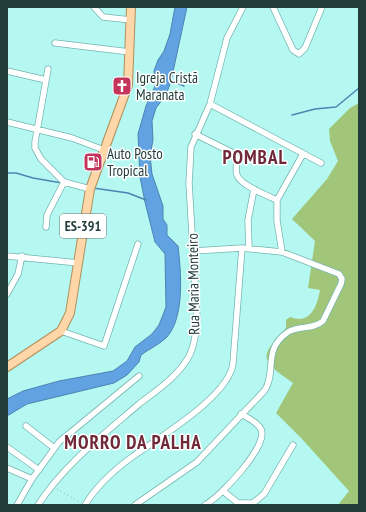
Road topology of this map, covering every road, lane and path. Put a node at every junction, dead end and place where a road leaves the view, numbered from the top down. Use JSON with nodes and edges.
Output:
{"nodes":[{"id":1,"x":94,"y":7,"type":"edge"},
{"id":2,"x":132,"y":7,"type":"edge"},
{"id":3,"x":243,"y":7,"type":"edge"},
{"id":4,"x":273,"y":7,"type":"edge"},
{"id":5,"x":322,"y":7,"type":"edge"},
{"id":6,"x":131,"y":20,"type":"junction"},
{"id":7,"x":55,"y":43,"type":"dead end"},
{"id":8,"x":130,"y":52,"type":"junction"},
{"id":9,"x":48,"y":69,"type":"dead end"},
{"id":10,"x":7,"y":71,"type":"edge"},
{"id":11,"x":46,"y":80,"type":"junction"},
{"id":12,"x":210,"y":101,"type":"junction"},
{"id":13,"x":7,"y":122,"type":"edge"},
{"id":14,"x":38,"y":129,"type":"junction"},
{"id":15,"x":195,"y":134,"type":"junction"},
{"id":16,"x":104,"y":150,"type":"junction"},
{"id":17,"x":303,"y":154,"type":"junction"},
{"id":18,"x":321,"y":163,"type":"dead end"},
{"id":19,"x":64,"y":182,"type":"junction"},
{"id":20,"x":90,"y":189,"type":"junction"},
{"id":21,"x":254,"y":189,"type":"junction"},
{"id":22,"x":277,"y":200,"type":"junction"},
{"id":23,"x":46,"y":227,"type":"dead end"},
{"id":24,"x":138,"y":244,"type":"dead end"},
{"id":25,"x":242,"y":248,"type":"junction"},
{"id":26,"x":249,"y":248,"type":"junction"},
{"id":27,"x":194,"y":251,"type":"junction"},
{"id":28,"x":282,"y":252,"type":"junction"},
{"id":29,"x":7,"y":256,"type":"edge"},
{"id":30,"x":22,"y":256,"type":"junction"},
{"id":31,"x":79,"y":263,"type":"junction"},
{"id":32,"x":7,"y":294,"type":"edge"},
{"id":33,"x":61,"y":331,"type":"junction"},
{"id":34,"x":7,"y":366,"type":"edge"},
{"id":35,"x":139,"y":376,"type":"dead end"},
{"id":36,"x":241,"y":414,"type":"junction"},
{"id":37,"x":26,"y":426,"type":"dead end"},
{"id":38,"x":293,"y":445,"type":"dead end"},
{"id":39,"x":7,"y":447,"type":"edge"},
{"id":40,"x":54,"y":448,"type":"junction"},
{"id":41,"x":7,"y":468,"type":"edge"},
{"id":42,"x":39,"y":470,"type":"junction"},
{"id":43,"x":32,"y":479,"type":"junction"},
{"id":44,"x":51,"y":485,"type":"junction"},
{"id":45,"x":223,"y":491,"type":"junction"},
{"id":46,"x":237,"y":504,"type":"edge"},
{"id":47,"x":17,"y":505,"type":"edge"},
{"id":48,"x":38,"y":505,"type":"edge"},
{"id":49,"x":85,"y":505,"type":"edge"},
{"id":50,"x":135,"y":505,"type":"edge"},
{"id":51,"x":205,"y":505,"type":"edge"}],
"edges":[{"from":1,"to":6,"type":"street"},
{"from":2,"to":6,"type":"main road","number":"ES-391"},
{"from":3,"to":12,"type":"street","name":"Rua Maria Monteiro"},
{"from":4,"to":5,"type":"street"},
{"from":6,"to":8,"type":"main road","number":"ES-391"},
{"from":7,"to":8,"type":"street"},
{"from":8,"to":16,"type":"main road","number":"ES-391"},
{"from":9,"to":11,"type":"street"},
{"from":10,"to":11,"type":"street"},
{"from":11,"to":14,"type":"street"},
{"from":12,"to":15,"type":"street","name":"Rua Maria Monteiro"},
{"from":12,"to":17,"type":"street"},
{"from":13,"to":14,"type":"street"},
{"from":14,"to":16,"type":"street"},
{"from":14,"to":19,"type":"street"},
{"from":15,"to":21,"type":"street"},
{"from":15,"to":27,"type":"street","name":"Rua Maria Monteiro"},
{"from":16,"to":20,"type":"main road","number":"ES-391"},
{"from":17,"to":18,"type":"street"},
{"from":17,"to":22,"type":"street"},
{"from":19,"to":20,"type":"street"},
{"from":19,"to":23,"type":"street"},
{"from":20,"to":31,"type":"main road","number":"ES-391"},
{"from":21,"to":22,"type":"street"},
{"from":21,"to":26,"type":"street"},
{"from":22,"to":28,"type":"street"},
{"from":24,"to":33,"type":"street"},
{"from":25,"to":26,"type":"street"},
{"from":25,"to":27,"type":"street"},
{"from":25,"to":49,"type":"street"},
{"from":26,"to":28,"type":"street"},
{"from":27,"to":44,"type":"street","name":"Rua Maria Monteiro"},
{"from":28,"to":36,"type":"street"},
{"from":29,"to":30,"type":"street"},
{"from":30,"to":31,"type":"street"},
{"from":30,"to":32,"type":"street"},
{"from":31,"to":33,"type":"main road","number":"ES-391"},
{"from":33,"to":34,"type":"main road"},
{"from":35,"to":40,"type":"street"},
{"from":36,"to":45,"type":"street"},
{"from":36,"to":50,"type":"street"},
{"from":37,"to":40,"type":"street"},
{"from":38,"to":46,"type":"street"},
{"from":39,"to":42,"type":"street"},
{"from":40,"to":42,"type":"street"},
{"from":41,"to":43,"type":"street"},
{"from":42,"to":43,"type":"street"},
{"from":43,"to":47,"type":"street"},
{"from":44,"to":48,"type":"street","name":"Rua Maria Monteiro"},
{"from":44,"to":49,"type":"path"},
{"from":45,"to":46,"type":"street"},
{"from":45,"to":51,"type":"street"}]}
